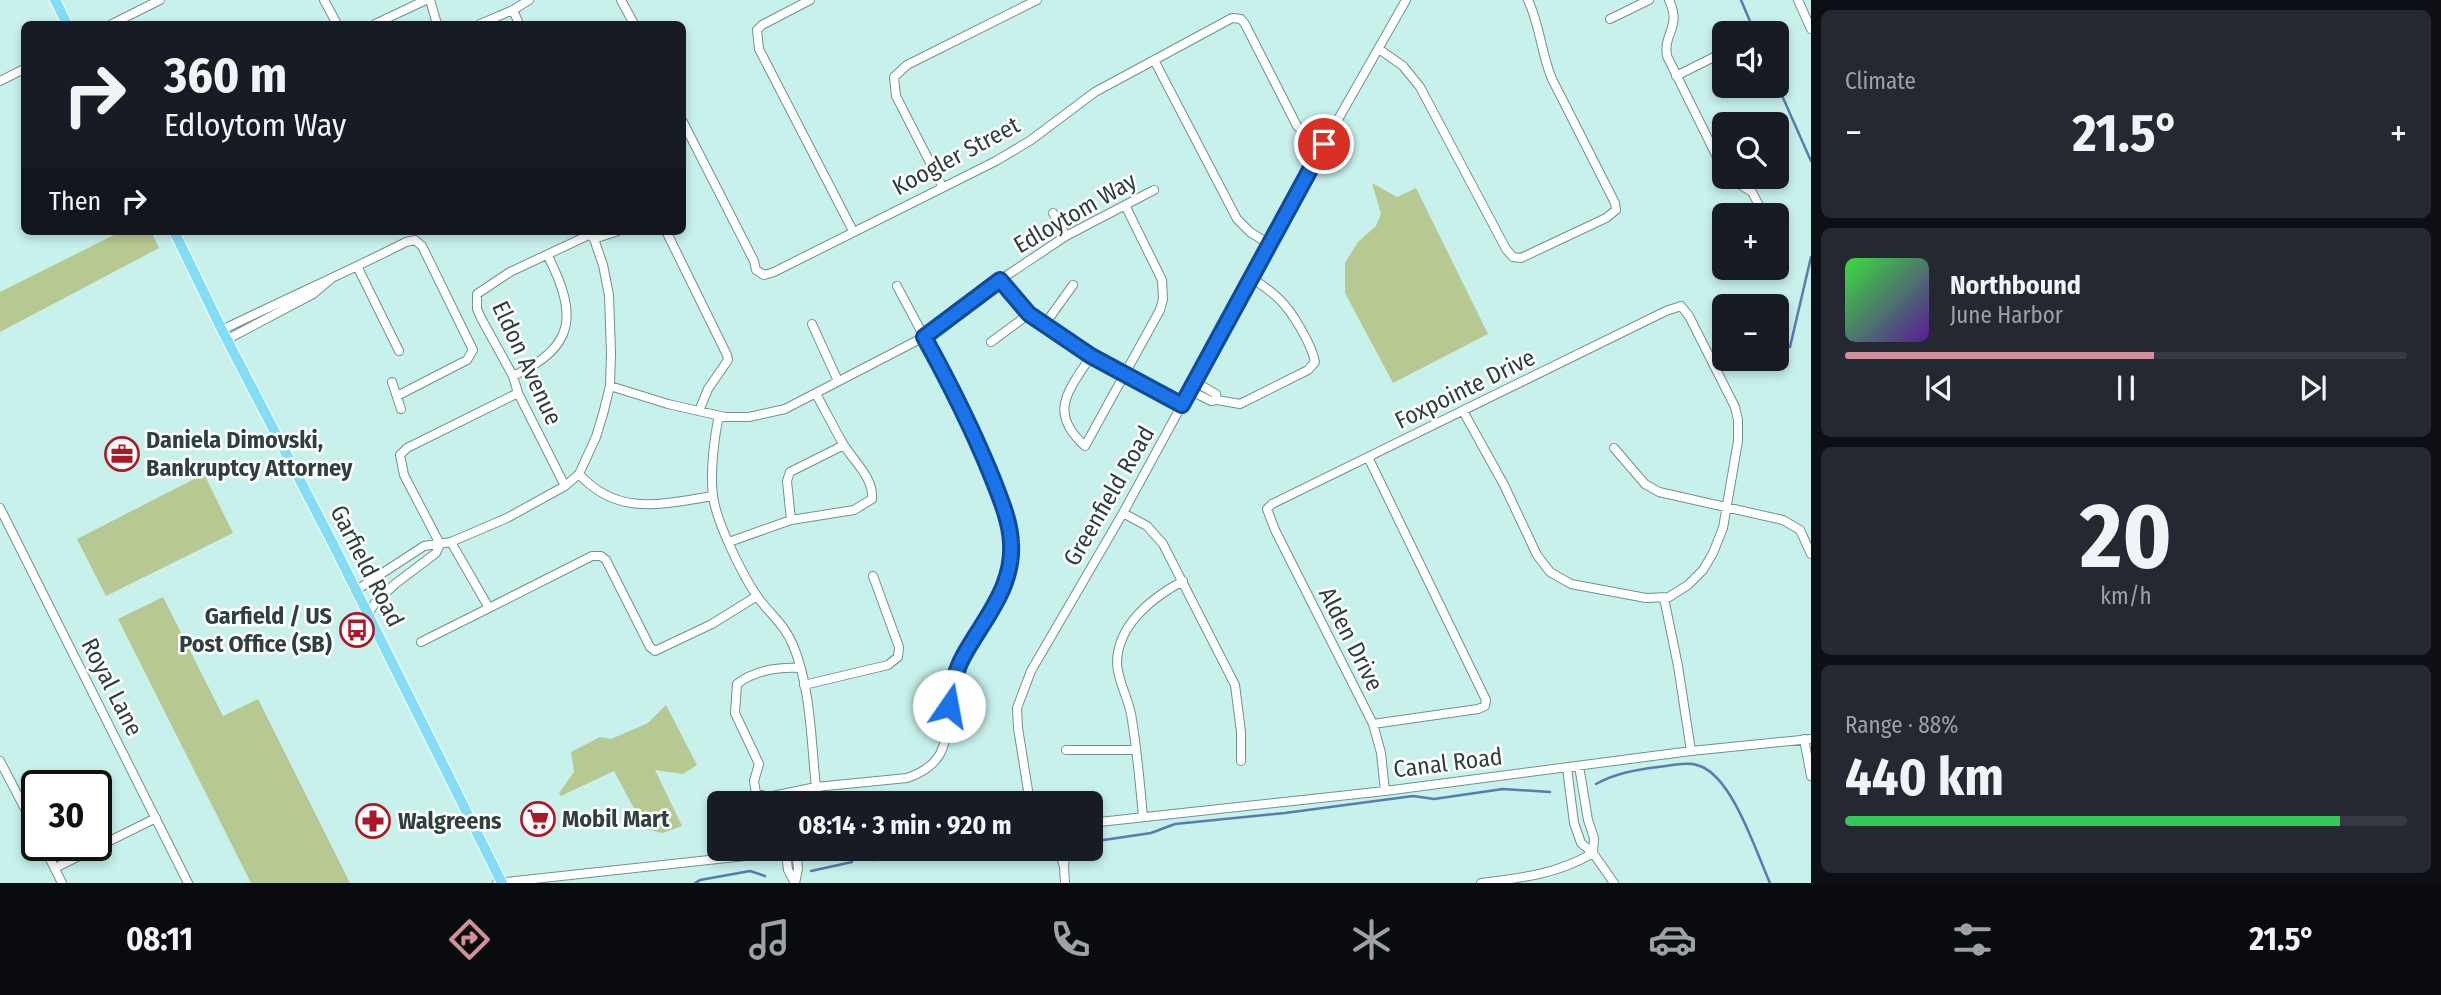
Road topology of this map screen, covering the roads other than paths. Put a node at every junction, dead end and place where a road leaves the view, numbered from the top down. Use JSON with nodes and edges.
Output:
{"nodes":[{"id":1,"x":55,"y":0,"type":"edge"},
{"id":2,"x":160,"y":0,"type":"edge"},
{"id":3,"x":324,"y":0,"type":"edge"},
{"id":4,"x":428,"y":0,"type":"edge"},
{"id":5,"x":529,"y":0,"type":"edge"},
{"id":6,"x":621,"y":0,"type":"edge"},
{"id":7,"x":810,"y":0,"type":"edge"},
{"id":8,"x":1037,"y":0,"type":"edge"},
{"id":9,"x":1406,"y":0,"type":"edge"},
{"id":10,"x":1528,"y":0,"type":"edge"},
{"id":11,"x":1649,"y":0,"type":"edge"},
{"id":12,"x":1669,"y":0,"type":"edge"},
{"id":13,"x":1798,"y":0,"type":"edge"},
{"id":14,"x":513,"y":10,"type":"junction"},
{"id":15,"x":1610,"y":19,"type":"dead end"},
{"id":16,"x":66,"y":21,"type":"edge"},
{"id":17,"x":118,"y":21,"type":"edge"},
{"id":18,"x":335,"y":21,"type":"edge"},
{"id":19,"x":382,"y":21,"type":"edge"},
{"id":20,"x":436,"y":21,"type":"edge"},
{"id":21,"x":487,"y":21,"type":"edge"},
{"id":22,"x":518,"y":21,"type":"edge"},
{"id":23,"x":632,"y":21,"type":"edge"},
{"id":24,"x":1811,"y":29,"type":"edge"},
{"id":25,"x":1379,"y":49,"type":"junction"},
{"id":26,"x":1712,"y":58,"type":"edge"},
{"id":27,"x":1154,"y":60,"type":"junction"},
{"id":28,"x":21,"y":70,"type":"edge"},
{"id":29,"x":1676,"y":76,"type":"junction"},
{"id":30,"x":0,"y":81,"type":"edge"},
{"id":31,"x":686,"y":128,"type":"edge"},
{"id":32,"x":1324,"y":144,"type":"junction"},
{"id":33,"x":1712,"y":146,"type":"edge"},
{"id":34,"x":942,"y":186,"type":"junction"},
{"id":35,"x":1747,"y":189,"type":"edge"},
{"id":36,"x":1154,"y":190,"type":"dead end"},
{"id":37,"x":1758,"y":203,"type":"edge"},
{"id":38,"x":1125,"y":205,"type":"junction"},
{"id":39,"x":1053,"y":213,"type":"dead end"},
{"id":40,"x":853,"y":231,"type":"junction"},
{"id":41,"x":176,"y":235,"type":"edge"},
{"id":42,"x":590,"y":235,"type":"edge"},
{"id":43,"x":668,"y":235,"type":"edge"},
{"id":44,"x":1066,"y":236,"type":"junction"},
{"id":45,"x":1269,"y":244,"type":"junction"},
{"id":46,"x":548,"y":256,"type":"junction"},
{"id":47,"x":357,"y":266,"type":"junction"},
{"id":48,"x":1252,"y":278,"type":"junction"},
{"id":49,"x":1000,"y":280,"type":"junction"},
{"id":50,"x":1073,"y":285,"type":"dead end"},
{"id":51,"x":897,"y":286,"type":"dead end"},
{"id":52,"x":1029,"y":314,"type":"junction"},
{"id":53,"x":812,"y":324,"type":"dead end"},
{"id":54,"x":1045,"y":324,"type":"junction"},
{"id":55,"x":224,"y":335,"type":"junction"},
{"id":56,"x":924,"y":337,"type":"junction"},
{"id":57,"x":991,"y":342,"type":"dead end"},
{"id":58,"x":400,"y":351,"type":"dead end"},
{"id":59,"x":1091,"y":356,"type":"junction"},
{"id":60,"x":1125,"y":375,"type":"junction"},
{"id":61,"x":513,"y":376,"type":"junction"},
{"id":62,"x":838,"y":381,"type":"junction"},
{"id":63,"x":392,"y":382,"type":"dead end"},
{"id":64,"x":610,"y":386,"type":"junction"},
{"id":65,"x":1193,"y":386,"type":"junction"},
{"id":66,"x":518,"y":393,"type":"junction"},
{"id":67,"x":816,"y":394,"type":"junction"},
{"id":68,"x":397,"y":396,"type":"junction"},
{"id":69,"x":1182,"y":405,"type":"junction"},
{"id":70,"x":401,"y":409,"type":"dead end"},
{"id":71,"x":699,"y":411,"type":"junction"},
{"id":72,"x":1463,"y":411,"type":"junction"},
{"id":73,"x":719,"y":416,"type":"junction"},
{"id":74,"x":844,"y":445,"type":"junction"},
{"id":75,"x":1614,"y":449,"type":"dead end"},
{"id":76,"x":1368,"y":457,"type":"junction"},
{"id":77,"x":579,"y":474,"type":"junction"},
{"id":78,"x":565,"y":486,"type":"junction"},
{"id":79,"x":713,"y":496,"type":"junction"},
{"id":80,"x":0,"y":508,"type":"edge"},
{"id":81,"x":1266,"y":509,"type":"joint"},
{"id":82,"x":1727,"y":509,"type":"junction"},
{"id":83,"x":1123,"y":513,"type":"junction"},
{"id":84,"x":791,"y":520,"type":"junction"},
{"id":85,"x":729,"y":541,"type":"junction"},
{"id":86,"x":451,"y":542,"type":"junction"},
{"id":87,"x":440,"y":544,"type":"junction"},
{"id":88,"x":1811,"y":554,"type":"edge"},
{"id":89,"x":873,"y":576,"type":"dead end"},
{"id":90,"x":1183,"y":581,"type":"junction"},
{"id":91,"x":355,"y":591,"type":"junction"},
{"id":92,"x":757,"y":596,"type":"junction"},
{"id":93,"x":1664,"y":598,"type":"junction"},
{"id":94,"x":489,"y":608,"type":"junction"},
{"id":95,"x":368,"y":614,"type":"junction"},
{"id":96,"x":421,"y":642,"type":"dead end"},
{"id":97,"x":800,"y":668,"type":"junction"},
{"id":98,"x":804,"y":685,"type":"junction"},
{"id":99,"x":1373,"y":724,"type":"junction"},
{"id":100,"x":1808,"y":739,"type":"edge"},
{"id":101,"x":1066,"y":750,"type":"dead end"},
{"id":102,"x":1136,"y":750,"type":"junction"},
{"id":103,"x":1691,"y":751,"type":"junction"},
{"id":104,"x":0,"y":761,"type":"edge"},
{"id":105,"x":1241,"y":761,"type":"dead end"},
{"id":106,"x":1579,"y":766,"type":"junction"},
{"id":107,"x":1567,"y":768,"type":"junction"},
{"id":108,"x":1811,"y":776,"type":"edge"},
{"id":109,"x":816,"y":787,"type":"junction"},
{"id":110,"x":1583,"y":790,"type":"junction"},
{"id":111,"x":817,"y":791,"type":"edge"},
{"id":112,"x":1028,"y":791,"type":"edge"},
{"id":113,"x":1385,"y":791,"type":"junction"},
{"id":114,"x":1570,"y":792,"type":"junction"},
{"id":115,"x":21,"y":801,"type":"edge"},
{"id":116,"x":1143,"y":817,"type":"junction"},
{"id":117,"x":156,"y":818,"type":"junction"},
{"id":118,"x":1103,"y":822,"type":"edge"},
{"id":119,"x":1593,"y":853,"type":"junction"},
{"id":120,"x":51,"y":861,"type":"edge"},
{"id":121,"x":707,"y":861,"type":"edge"},
{"id":122,"x":787,"y":861,"type":"edge"},
{"id":123,"x":797,"y":861,"type":"edge"},
{"id":124,"x":1062,"y":861,"type":"edge"},
{"id":125,"x":1065,"y":861,"type":"edge"},
{"id":126,"x":1064,"y":866,"type":"junction"},
{"id":127,"x":55,"y":868,"type":"junction"},
{"id":128,"x":1516,"y":881,"type":"edge"},
{"id":129,"x":62,"y":883,"type":"edge"},
{"id":130,"x":188,"y":883,"type":"edge"},
{"id":131,"x":497,"y":883,"type":"edge"},
{"id":132,"x":502,"y":883,"type":"edge"},
{"id":133,"x":795,"y":883,"type":"edge"},
{"id":134,"x":1065,"y":883,"type":"edge"},
{"id":135,"x":1481,"y":883,"type":"edge"},
{"id":136,"x":1614,"y":883,"type":"edge"}],
"edges":[{"from":1,"to":16,"type":"main road"},
{"from":2,"to":17,"type":"street"},
{"from":3,"to":18,"type":"street"},
{"from":4,"to":19,"type":"street"},
{"from":4,"to":20,"type":"street"},
{"from":5,"to":14,"type":"street"},
{"from":6,"to":23,"type":"street"},
{"from":7,"to":40,"type":"street"},
{"from":8,"to":34,"type":"street"},
{"from":9,"to":25,"type":"street","name":"Greenfield Road"},
{"from":10,"to":25,"type":"street"},
{"from":11,"to":15,"type":"street"},
{"from":12,"to":29,"type":"street"},
{"from":13,"to":24,"type":"street"},
{"from":14,"to":21,"type":"street"},
{"from":14,"to":22,"type":"street"},
{"from":25,"to":32,"type":"street","name":"Greenfield Road"},
{"from":26,"to":29,"type":"street"},
{"from":27,"to":32,"type":"street","name":"Koogler Street"},
{"from":27,"to":34,"type":"street","name":"Koogler Street"},
{"from":27,"to":45,"type":"street"},
{"from":28,"to":30,"type":"street"},
{"from":29,"to":33,"type":"street"},
{"from":31,"to":40,"type":"street","name":"Koogler Street"},
{"from":32,"to":45,"type":"street","name":"Greenfield Road"},
{"from":34,"to":40,"type":"street","name":"Koogler Street"},
{"from":35,"to":37,"type":"street"},
{"from":36,"to":38,"type":"street","name":"Edloytom Way"},
{"from":38,"to":44,"type":"street","name":"Edloytom Way"},
{"from":38,"to":60,"type":"street"},
{"from":39,"to":44,"type":"street"},
{"from":41,"to":55,"type":"main road","name":"Garfield Road"},
{"from":42,"to":46,"type":"street","name":"Eldon Avenue"},
{"from":42,"to":64,"type":"street"},
{"from":43,"to":71,"type":"street"},
{"from":44,"to":49,"type":"street","name":"Edloytom Way"},
{"from":45,"to":48,"type":"street","name":"Greenfield Road"},
{"from":46,"to":61,"type":"street"},
{"from":46,"to":61,"type":"street","name":"Eldon Avenue"},
{"from":47,"to":55,"type":"street"},
{"from":47,"to":58,"type":"street"},
{"from":47,"to":68,"type":"street"},
{"from":48,"to":65,"type":"street","name":"Greenfield Road"},
{"from":48,"to":65,"type":"street"},
{"from":49,"to":52,"type":"street"},
{"from":49,"to":56,"type":"street","name":"Edloytom Way"},
{"from":50,"to":54,"type":"street"},
{"from":51,"to":56,"type":"street"},
{"from":52,"to":54,"type":"street"},
{"from":52,"to":57,"type":"street"},
{"from":53,"to":62,"type":"street"},
{"from":54,"to":59,"type":"street"},
{"from":55,"to":91,"type":"main road","name":"Garfield Road"},
{"from":56,"to":62,"type":"street","name":"Edloytom Way"},
{"from":56,"to":109,"type":"street"},
{"from":59,"to":60,"type":"street"},
{"from":59,"to":60,"type":"street"},
{"from":60,"to":69,"type":"street"},
{"from":61,"to":66,"type":"street","name":"Eldon Avenue"},
{"from":62,"to":67,"type":"street","name":"Edloytom Way"},
{"from":63,"to":68,"type":"street"},
{"from":64,"to":71,"type":"street","name":"Edloytom Way"},
{"from":64,"to":77,"type":"street"},
{"from":65,"to":69,"type":"street","name":"Greenfield Road"},
{"from":66,"to":78,"type":"street","name":"Eldon Avenue"},
{"from":66,"to":87,"type":"street"},
{"from":67,"to":73,"type":"street","name":"Edloytom Way"},
{"from":67,"to":74,"type":"street"},
{"from":68,"to":70,"type":"street"},
{"from":69,"to":83,"type":"street","name":"Greenfield Road"},
{"from":71,"to":73,"type":"street","name":"Edloytom Way"},
{"from":72,"to":76,"type":"street","name":"Foxpointe Drive"},
{"from":72,"to":82,"type":"street","name":"Foxpointe Drive"},
{"from":72,"to":93,"type":"street"},
{"from":73,"to":79,"type":"street"},
{"from":74,"to":84,"type":"street"},
{"from":74,"to":84,"type":"street"},
{"from":75,"to":82,"type":"street"},
{"from":76,"to":81,"type":"street","name":"Foxpointe Drive"},
{"from":76,"to":99,"type":"street"},
{"from":77,"to":78,"type":"street"},
{"from":77,"to":79,"type":"street"},
{"from":78,"to":86,"type":"street"},
{"from":79,"to":85,"type":"street"},
{"from":80,"to":117,"type":"street","name":"Royal Lane"},
{"from":81,"to":99,"type":"street","name":"Alden Drive"},
{"from":82,"to":88,"type":"street"},
{"from":82,"to":93,"type":"street"},
{"from":83,"to":90,"type":"street"},
{"from":83,"to":112,"type":"street","name":"Greenfield Road"},
{"from":84,"to":85,"type":"street"},
{"from":85,"to":92,"type":"street"},
{"from":86,"to":87,"type":"street"},
{"from":86,"to":94,"type":"street"},
{"from":87,"to":91,"type":"street"},
{"from":87,"to":95,"type":"street"},
{"from":89,"to":98,"type":"street"},
{"from":90,"to":102,"type":"street"},
{"from":90,"to":105,"type":"street"},
{"from":91,"to":95,"type":"main road","name":"Garfield Road"},
{"from":92,"to":94,"type":"street"},
{"from":92,"to":97,"type":"street"},
{"from":93,"to":103,"type":"street"},
{"from":94,"to":96,"type":"street"},
{"from":95,"to":132,"type":"main road","name":"Garfield Road"},
{"from":97,"to":98,"type":"street"},
{"from":97,"to":109,"type":"street"},
{"from":98,"to":109,"type":"street"},
{"from":99,"to":113,"type":"street","name":"Alden Drive"},
{"from":100,"to":103,"type":"street","name":"Canal Road"},
{"from":100,"to":108,"type":"street"},
{"from":101,"to":102,"type":"street"},
{"from":102,"to":116,"type":"street"},
{"from":103,"to":106,"type":"street","name":"Canal Road"},
{"from":104,"to":115,"type":"street"},
{"from":106,"to":107,"type":"street","name":"Canal Road"},
{"from":106,"to":110,"type":"street"},
{"from":107,"to":113,"type":"street","name":"Canal Road"},
{"from":107,"to":114,"type":"street"},
{"from":109,"to":111,"type":"street"},
{"from":110,"to":114,"type":"street"},
{"from":110,"to":119,"type":"street"},
{"from":113,"to":116,"type":"street","name":"Canal Road"},
{"from":114,"to":119,"type":"street"},
{"from":116,"to":118,"type":"street","name":"Canal Road"},
{"from":117,"to":127,"type":"street"},
{"from":117,"to":130,"type":"street","name":"Royal Lane"},
{"from":119,"to":128,"type":"street"},
{"from":119,"to":136,"type":"street"},
{"from":120,"to":127,"type":"street"},
{"from":121,"to":132,"type":"street"},
{"from":122,"to":133,"type":"street"},
{"from":123,"to":133,"type":"street"},
{"from":124,"to":126,"type":"street"},
{"from":125,"to":126,"type":"street"},
{"from":126,"to":134,"type":"street"},
{"from":127,"to":129,"type":"street"},
{"from":128,"to":135,"type":"street"},
{"from":131,"to":132,"type":"street"}]}
